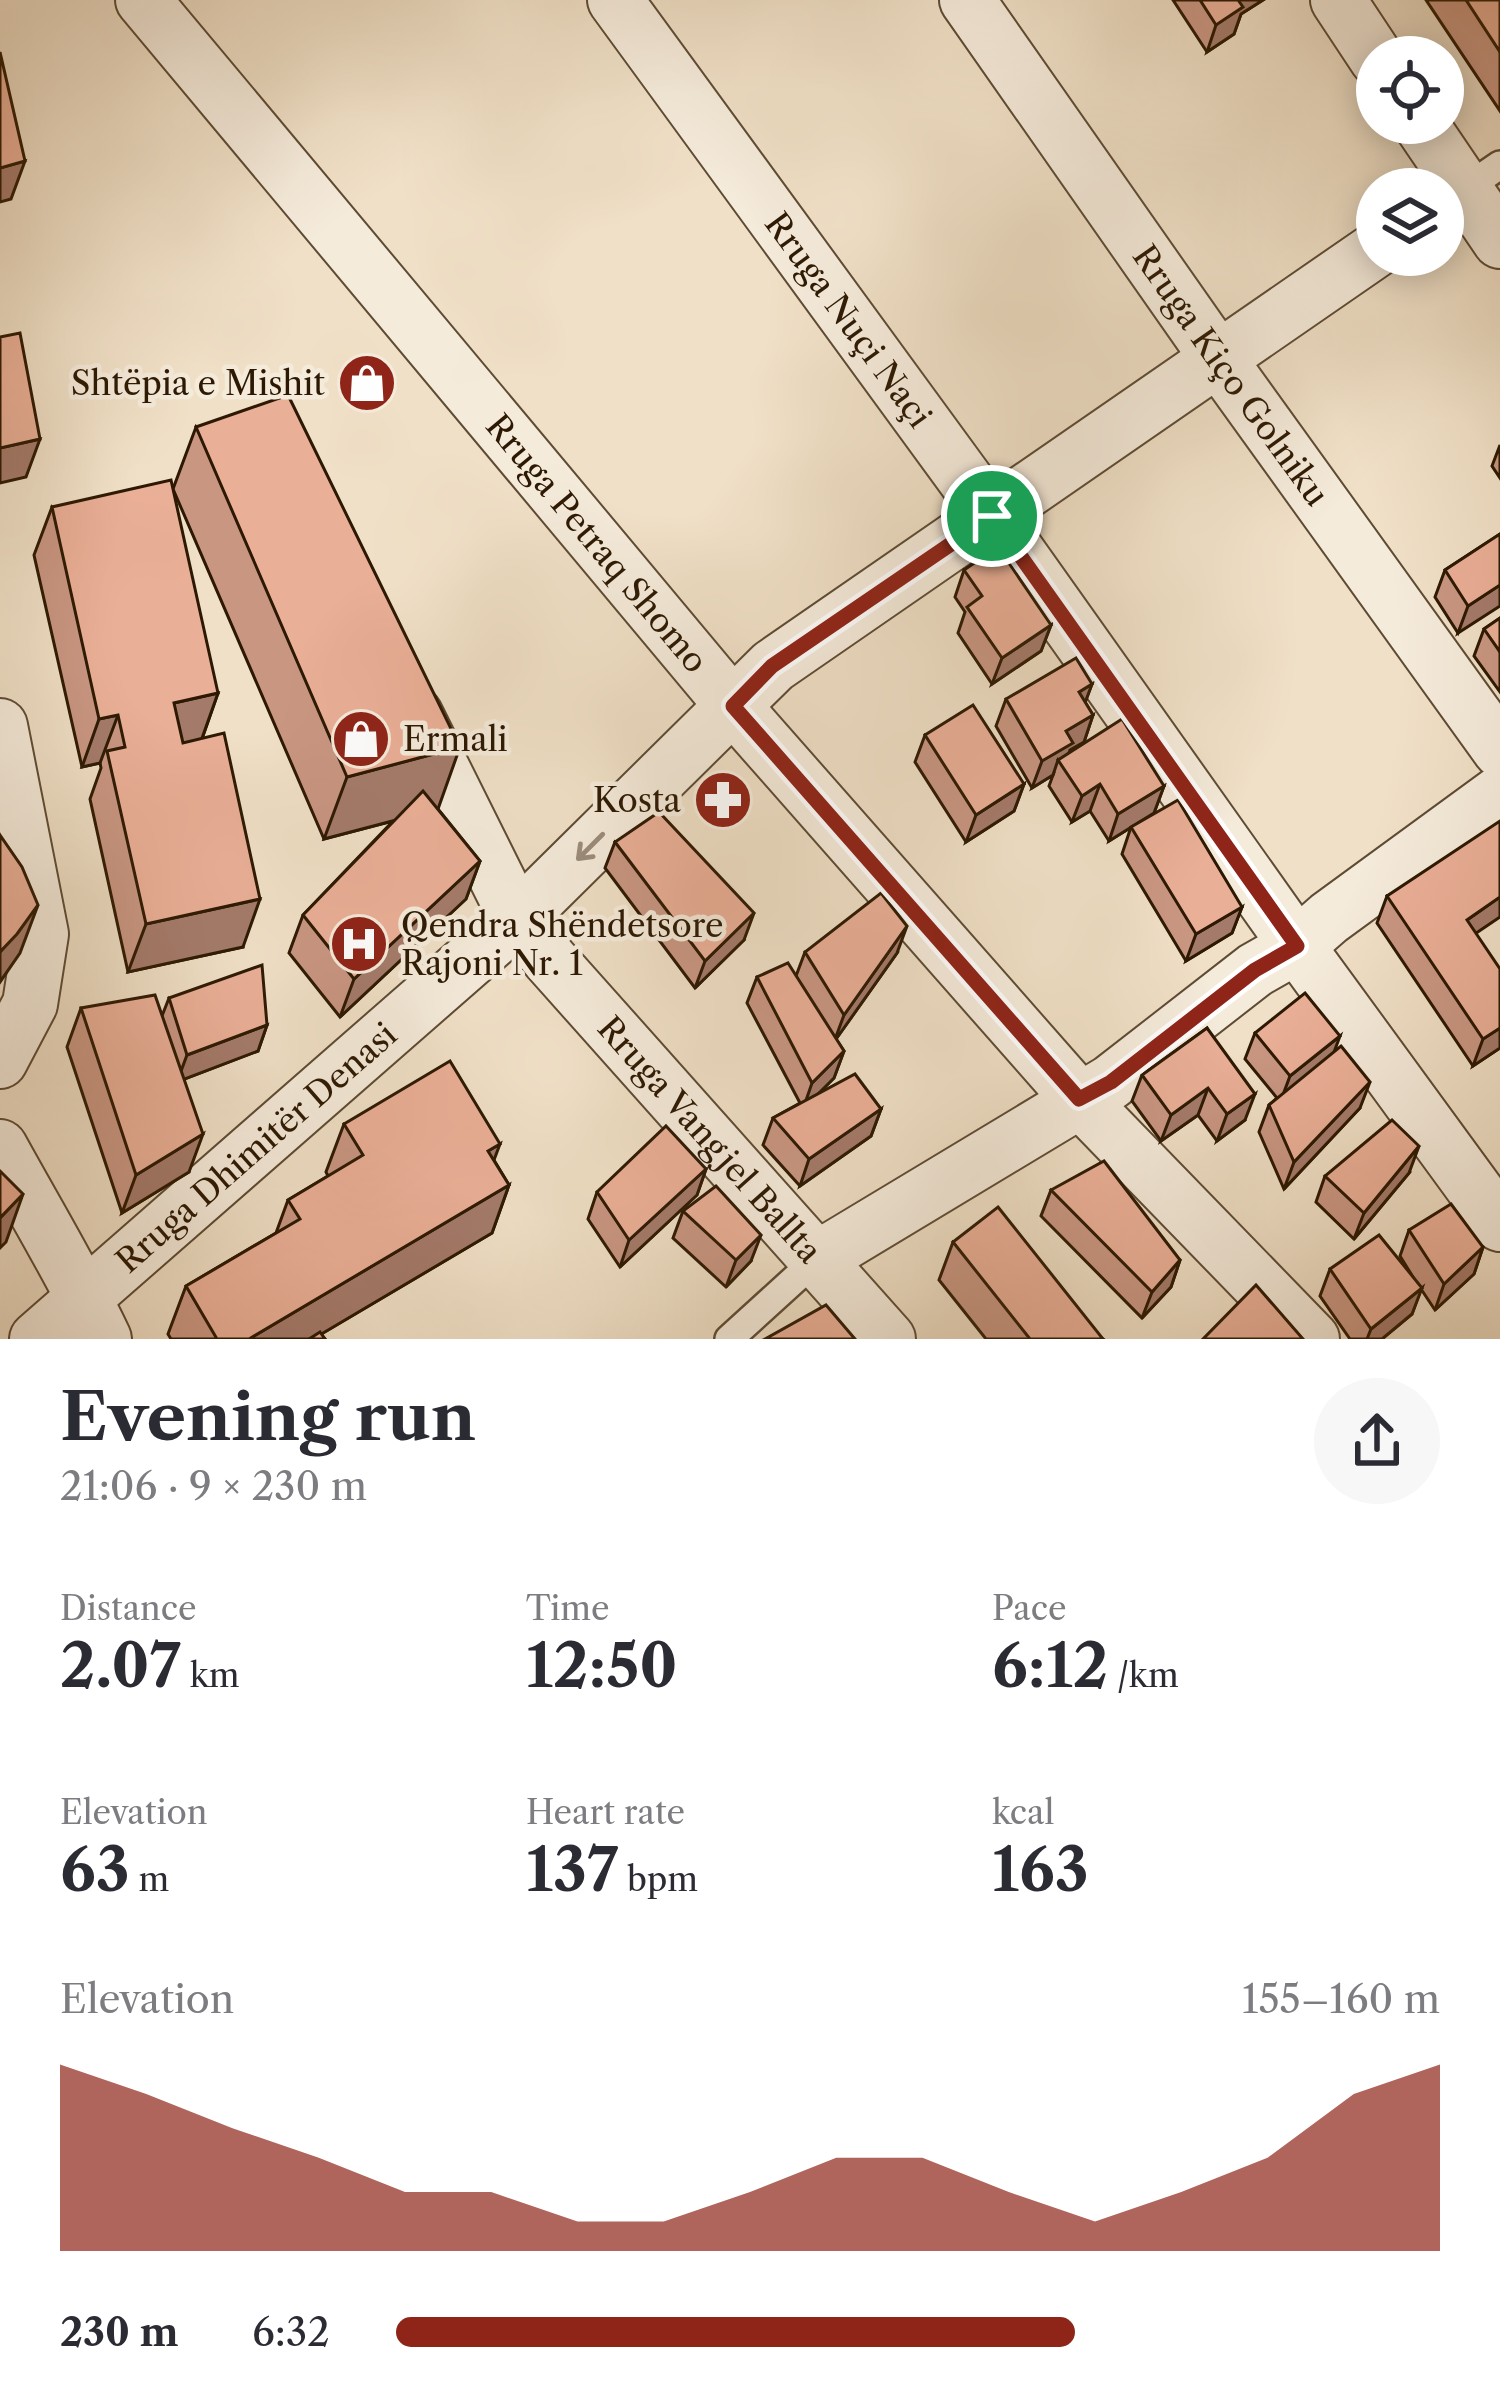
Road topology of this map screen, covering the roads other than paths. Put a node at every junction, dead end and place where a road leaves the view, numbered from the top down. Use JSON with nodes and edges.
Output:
{"nodes":[{"id":1,"x":143,"y":0,"type":"edge"},
{"id":2,"x":615,"y":0,"type":"edge"},
{"id":3,"x":967,"y":0,"type":"edge"},
{"id":4,"x":1338,"y":0,"type":"edge"},
{"id":5,"x":1362,"y":36,"type":"edge"},
{"id":6,"x":1436,"y":144,"type":"edge"},
{"id":7,"x":1469,"y":186,"type":"edge"},
{"id":8,"x":1500,"y":241,"type":"edge"},
{"id":9,"x":1356,"y":263,"type":"edge"},
{"id":10,"x":1216,"y":357,"type":"junction"},
{"id":11,"x":992,"y":516,"type":"junction"},
{"id":12,"x":389,"y":662,"type":"edge"},
{"id":13,"x":733,"y":706,"type":"junction"},
{"id":14,"x":0,"y":726,"type":"edge"},
{"id":15,"x":1500,"y":750,"type":"edge"},
{"id":16,"x":1500,"y":793,"type":"edge"},
{"id":17,"x":517,"y":919,"type":"junction"},
{"id":18,"x":1297,"y":946,"type":"junction"},
{"id":19,"x":0,"y":1061,"type":"edge"},
{"id":20,"x":1079,"y":1099,"type":"junction"},
{"id":21,"x":0,"y":1147,"type":"edge"},
{"id":22,"x":1500,"y":1224,"type":"edge"},
{"id":23,"x":817,"y":1259,"type":"junction"},
{"id":24,"x":94,"y":1317,"type":"edge"},
{"id":25,"x":37,"y":1339,"type":"edge"},
{"id":26,"x":729,"y":1339,"type":"edge"},
{"id":27,"x":888,"y":1339,"type":"edge"},
{"id":28,"x":1312,"y":1339,"type":"edge"}],
"edges":[{"from":1,"to":13,"type":"street","name":"Rruga Petraq Shomo"},
{"from":2,"to":11,"type":"street","name":"Rruga Nuçi Naçi"},
{"from":3,"to":10,"type":"street","name":"Rruga Kiço Golniku"},
{"from":4,"to":5,"type":"street"},
{"from":6,"to":7,"type":"street"},
{"from":7,"to":8,"type":"street"},
{"from":9,"to":10,"type":"street","name":"Rruga Dhimitër Denasi"},
{"from":10,"to":11,"type":"street","name":"Rruga Dhimitër Denasi"},
{"from":10,"to":15,"type":"street","name":"Rruga Kiço Golniku"},
{"from":11,"to":13,"type":"street","name":"Rruga Dhimitër Denasi"},
{"from":11,"to":18,"type":"street","name":"Rruga Nuçi Naçi"},
{"from":12,"to":17,"type":"street","name":"Rruga Vangjel Ballta"},
{"from":13,"to":17,"type":"street","name":"Rruga Dhimitër Denasi","one_way":true},
{"from":13,"to":20,"type":"street","name":"Rruga Petraq Shomo"},
{"from":14,"to":19,"type":"street"},
{"from":16,"to":18,"type":"street"},
{"from":17,"to":23,"type":"street","name":"Rruga Vangjel Ballta"},
{"from":17,"to":24,"type":"street","name":"Rruga Dhimitër Denasi"},
{"from":18,"to":20,"type":"street"},
{"from":18,"to":22,"type":"street","name":"Rruga Nuçi Naçi"},
{"from":20,"to":23,"type":"street"},
{"from":20,"to":28,"type":"street","name":"Rruga Petraq Shomo"},
{"from":21,"to":24,"type":"street"},
{"from":23,"to":26,"type":"lane"},
{"from":23,"to":27,"type":"street","name":"Rruga Vangjel Ballta"},
{"from":24,"to":25,"type":"street","name":"Rruga Dhimitër Denasi"}]}
